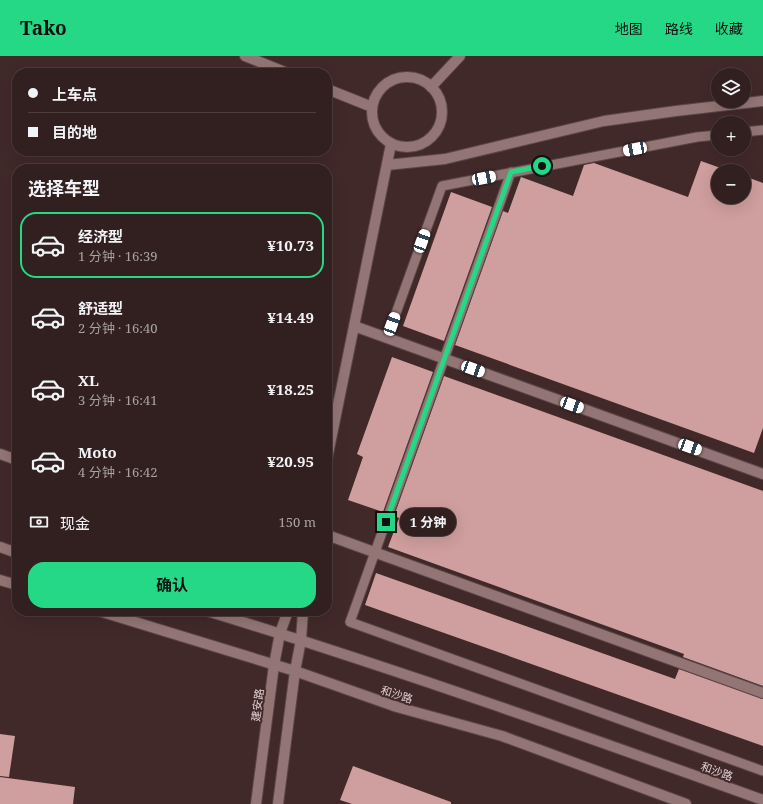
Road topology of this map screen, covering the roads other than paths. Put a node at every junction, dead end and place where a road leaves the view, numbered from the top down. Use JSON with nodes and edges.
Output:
{"nodes":[{"id":1,"x":245,"y":56,"type":"edge"},
{"id":2,"x":460,"y":56,"type":"edge"},
{"id":3,"x":275,"y":68,"type":"edge"},
{"id":4,"x":431,"y":87,"type":"junction"},
{"id":5,"x":332,"y":91,"type":"edge"},
{"id":6,"x":763,"y":101,"type":"edge"},
{"id":7,"x":372,"y":107,"type":"junction"},
{"id":8,"x":763,"y":130,"type":"edge"},
{"id":9,"x":751,"y":131,"type":"edge"},
{"id":10,"x":711,"y":136,"type":"edge"},
{"id":11,"x":391,"y":144,"type":"junction"},
{"id":12,"x":387,"y":165,"type":"junction"},
{"id":13,"x":511,"y":172,"type":"junction"},
{"id":14,"x":354,"y":326,"type":"junction"},
{"id":15,"x":387,"y":338,"type":"junction"},
{"id":16,"x":445,"y":358,"type":"junction"},
{"id":17,"x":332,"y":434,"type":"edge"},
{"id":18,"x":0,"y":454,"type":"edge"},
{"id":19,"x":12,"y":458,"type":"edge"},
{"id":20,"x":763,"y":474,"type":"edge"},
{"id":21,"x":332,"y":537,"type":"edge"},
{"id":22,"x":0,"y":547,"type":"edge"},
{"id":23,"x":12,"y":551,"type":"edge"},
{"id":24,"x":375,"y":552,"type":"junction"},
{"id":25,"x":0,"y":580,"type":"edge"},
{"id":26,"x":12,"y":584,"type":"edge"},
{"id":27,"x":115,"y":616,"type":"edge"},
{"id":28,"x":224,"y":616,"type":"edge"},
{"id":29,"x":286,"y":616,"type":"edge"},
{"id":30,"x":303,"y":616,"type":"edge"},
{"id":31,"x":280,"y":633,"type":"junction"},
{"id":32,"x":301,"y":640,"type":"junction"},
{"id":33,"x":274,"y":665,"type":"junction"},
{"id":34,"x":295,"y":671,"type":"junction"},
{"id":35,"x":763,"y":693,"type":"edge"},
{"id":36,"x":763,"y":771,"type":"edge"},
{"id":37,"x":763,"y":800,"type":"edge"},
{"id":38,"x":256,"y":804,"type":"edge"},
{"id":39,"x":278,"y":804,"type":"edge"},
{"id":40,"x":686,"y":804,"type":"edge"}],
"edges":[{"from":1,"to":3,"type":"street"},
{"from":2,"to":4,"type":"street"},
{"from":4,"to":7,"type":"street"},
{"from":4,"to":11,"type":"street"},
{"from":5,"to":7,"type":"street"},
{"from":6,"to":12,"type":"street"},
{"from":7,"to":11,"type":"street"},
{"from":8,"to":9,"type":"lane"},
{"from":10,"to":13,"type":"lane"},
{"from":11,"to":12,"type":"street"},
{"from":12,"to":14,"type":"street"},
{"from":13,"to":15,"type":"lane"},
{"from":13,"to":16,"type":"lane"},
{"from":14,"to":15,"type":"street"},
{"from":14,"to":17,"type":"street"},
{"from":15,"to":16,"type":"street"},
{"from":16,"to":20,"type":"street"},
{"from":16,"to":24,"type":"lane"},
{"from":18,"to":19,"type":"street"},
{"from":21,"to":24,"type":"street"},
{"from":22,"to":23,"type":"street"},
{"from":24,"to":35,"type":"street"},
{"from":24,"to":36,"type":"lane"},
{"from":25,"to":26,"type":"street"},
{"from":27,"to":33,"type":"street","name":"和沙路"},
{"from":28,"to":31,"type":"street","name":"和沙路"},
{"from":29,"to":31,"type":"street","name":"建安路"},
{"from":30,"to":32,"type":"street"},
{"from":31,"to":32,"type":"street","name":"和沙路"},
{"from":31,"to":33,"type":"street","name":"建安路"},
{"from":32,"to":34,"type":"street"},
{"from":32,"to":37,"type":"street","name":"和沙路"},
{"from":33,"to":34,"type":"street","name":"和沙路"},
{"from":33,"to":38,"type":"street","name":"建安路"},
{"from":34,"to":39,"type":"street"},
{"from":34,"to":40,"type":"street","name":"和沙路"}]}
